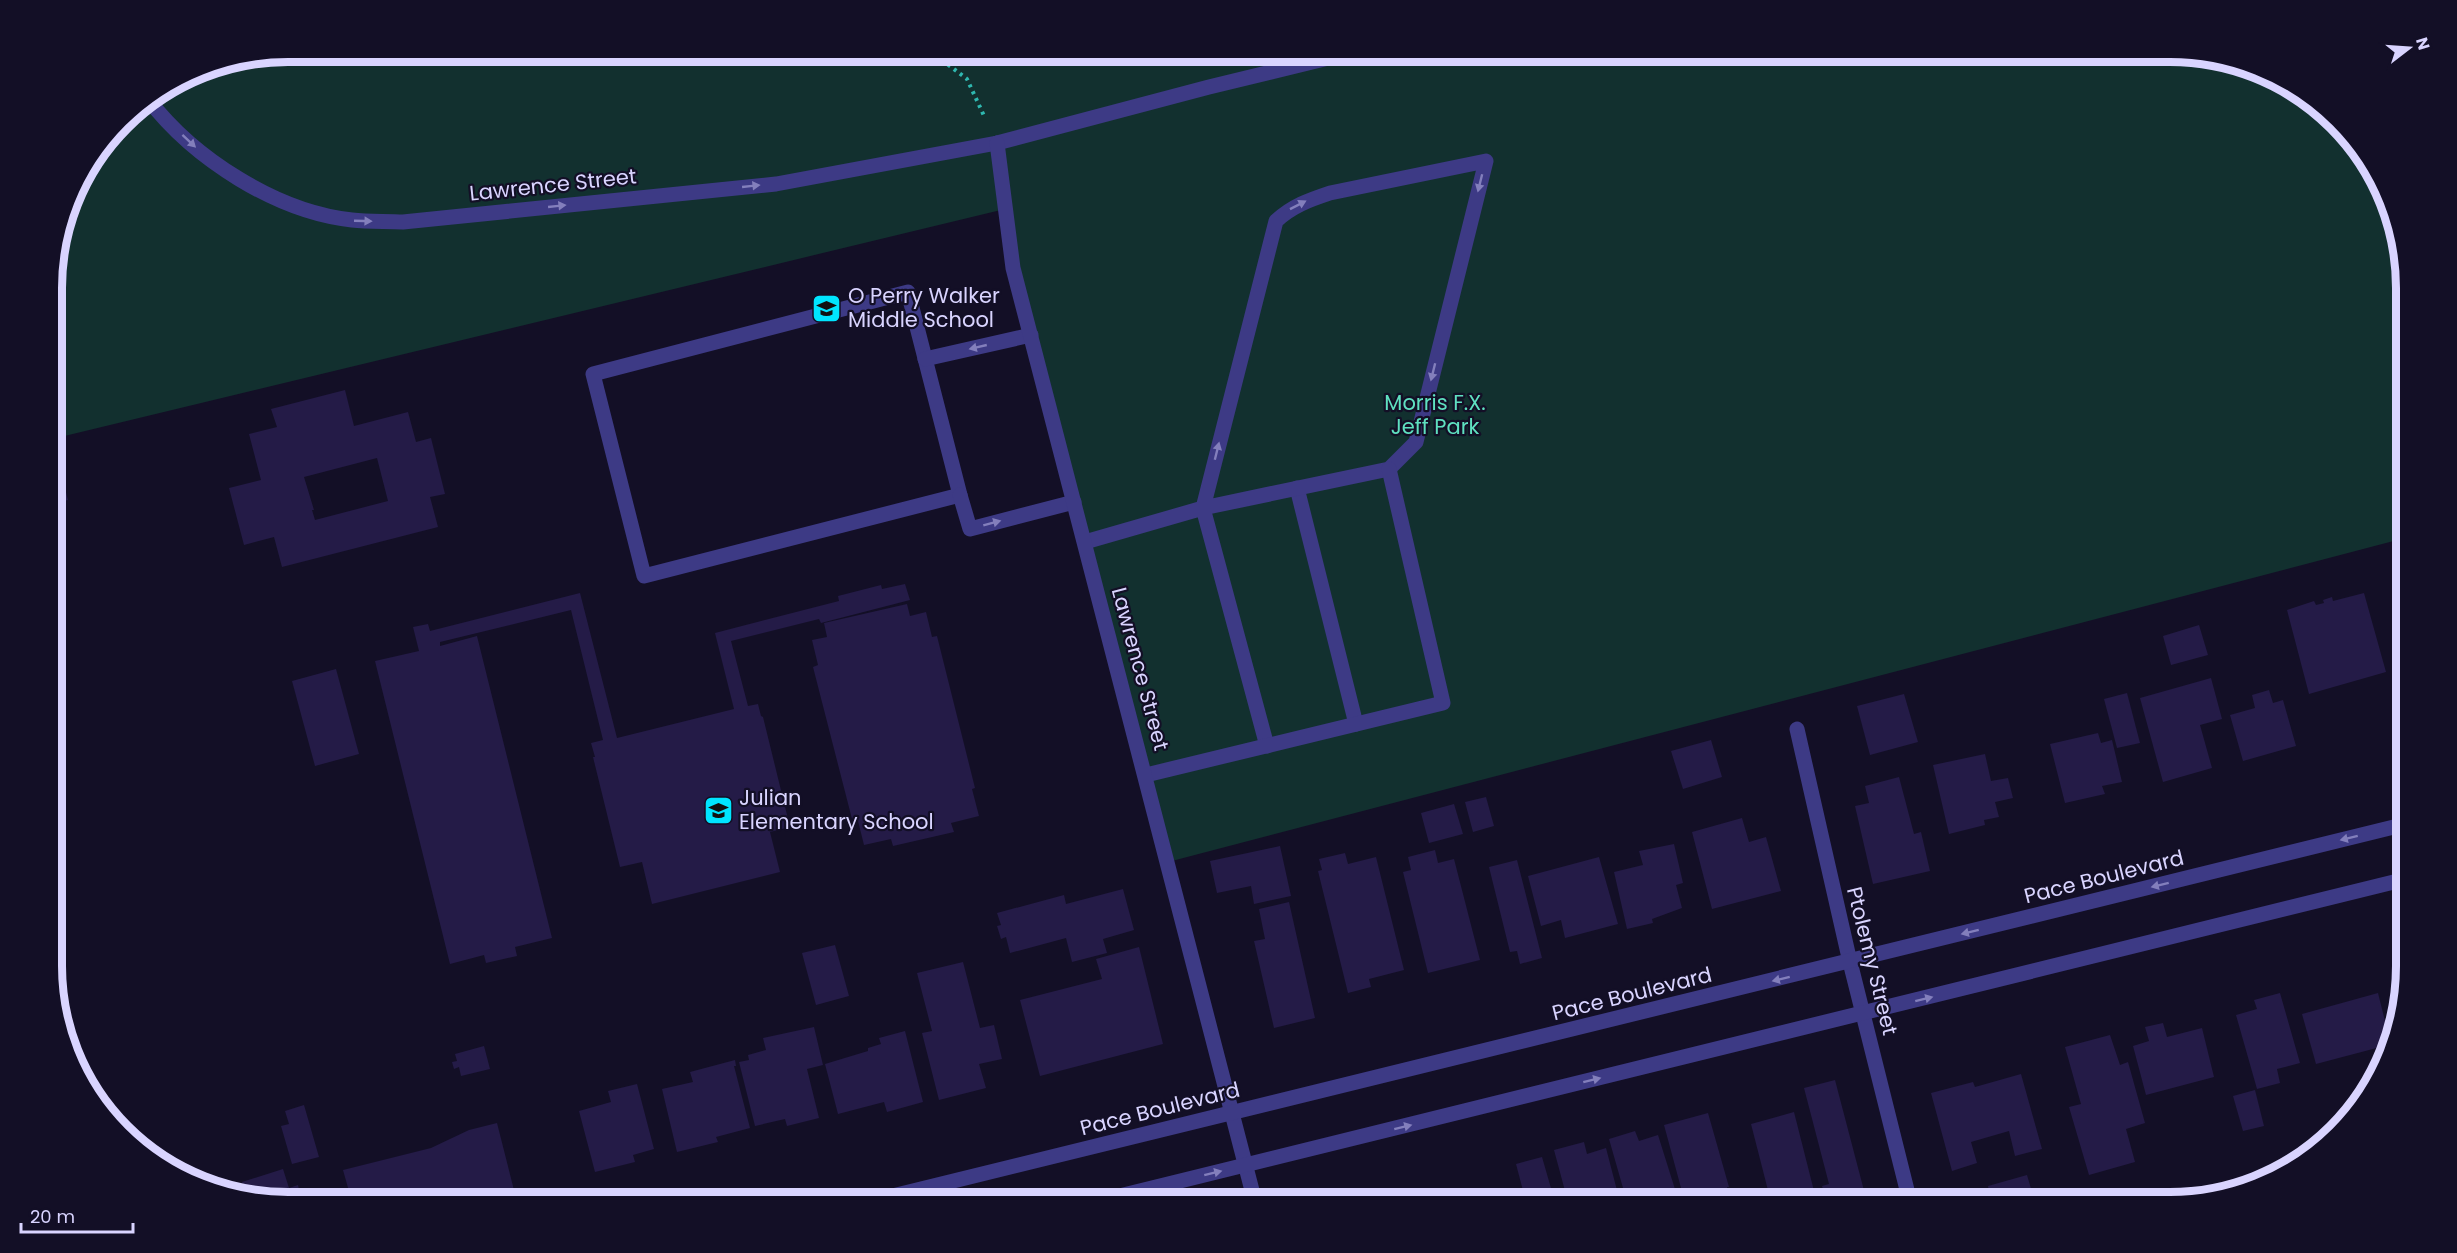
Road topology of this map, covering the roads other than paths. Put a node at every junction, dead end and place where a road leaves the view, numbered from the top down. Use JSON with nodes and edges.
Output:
{"nodes":[{"id":1,"x":1312,"y":62,"type":"edge"},
{"id":2,"x":154,"y":105,"type":"edge"},
{"id":3,"x":998,"y":143,"type":"junction"},
{"id":4,"x":1031,"y":335,"type":"junction"},
{"id":5,"x":925,"y":359,"type":"junction"},
{"id":6,"x":1389,"y":469,"type":"junction"},
{"id":7,"x":1297,"y":488,"type":"junction"},
{"id":8,"x":960,"y":495,"type":"junction"},
{"id":9,"x":1074,"y":502,"type":"junction"},
{"id":10,"x":1203,"y":508,"type":"junction"},
{"id":11,"x":1085,"y":542,"type":"junction"},
{"id":12,"x":1356,"y":724,"type":"junction"},
{"id":13,"x":1797,"y":729,"type":"dead end"},
{"id":14,"x":1266,"y":746,"type":"junction"},
{"id":15,"x":1146,"y":775,"type":"junction"},
{"id":16,"x":2396,"y":826,"type":"edge"},
{"id":17,"x":2396,"y":881,"type":"edge"},
{"id":18,"x":1850,"y":962,"type":"junction"},
{"id":19,"x":1863,"y":1014,"type":"junction"},
{"id":20,"x":1234,"y":1113,"type":"junction"},
{"id":21,"x":1246,"y":1165,"type":"junction"},
{"id":22,"x":909,"y":1192,"type":"edge"},
{"id":23,"x":1136,"y":1192,"type":"edge"},
{"id":24,"x":1253,"y":1192,"type":"edge"},
{"id":25,"x":1908,"y":1192,"type":"edge"}],
"edges":[{"from":1,"to":3,"type":"street","name":"Lawrence Street"},
{"from":2,"to":3,"type":"street","name":"Lawrence Street","one_way":true},
{"from":3,"to":4,"type":"street","name":"Lawrence Street"},
{"from":4,"to":5,"type":"street","one_way":true},
{"from":4,"to":9,"type":"street","name":"Lawrence Street"},
{"from":5,"to":8,"type":"street"},
{"from":5,"to":8,"type":"street"},
{"from":6,"to":7,"type":"street"},
{"from":10,"to":6,"type":"street","one_way":true},
{"from":6,"to":12,"type":"street"},
{"from":7,"to":10,"type":"street"},
{"from":7,"to":12,"type":"street"},
{"from":8,"to":9,"type":"street","one_way":true},
{"from":9,"to":11,"type":"street","name":"Lawrence Street"},
{"from":10,"to":11,"type":"street"},
{"from":10,"to":14,"type":"street"},
{"from":11,"to":15,"type":"street","name":"Lawrence Street"},
{"from":12,"to":14,"type":"street"},
{"from":13,"to":18,"type":"street","name":"Ptolemy Street"},
{"from":14,"to":15,"type":"street"},
{"from":15,"to":20,"type":"street","name":"Lawrence Street"},
{"from":16,"to":18,"type":"street","name":"Pace Boulevard","one_way":true},
{"from":19,"to":17,"type":"street","one_way":true},
{"from":18,"to":19,"type":"street","name":"Ptolemy Street"},
{"from":18,"to":20,"type":"street","name":"Pace Boulevard","one_way":true},
{"from":21,"to":19,"type":"street","one_way":true},
{"from":19,"to":25,"type":"street","name":"Ptolemy Street"},
{"from":20,"to":21,"type":"street","name":"Lawrence Street"},
{"from":20,"to":22,"type":"street","name":"Pace Boulevard"},
{"from":23,"to":21,"type":"street","one_way":true},
{"from":21,"to":24,"type":"street","name":"Lawrence Street"}]}
